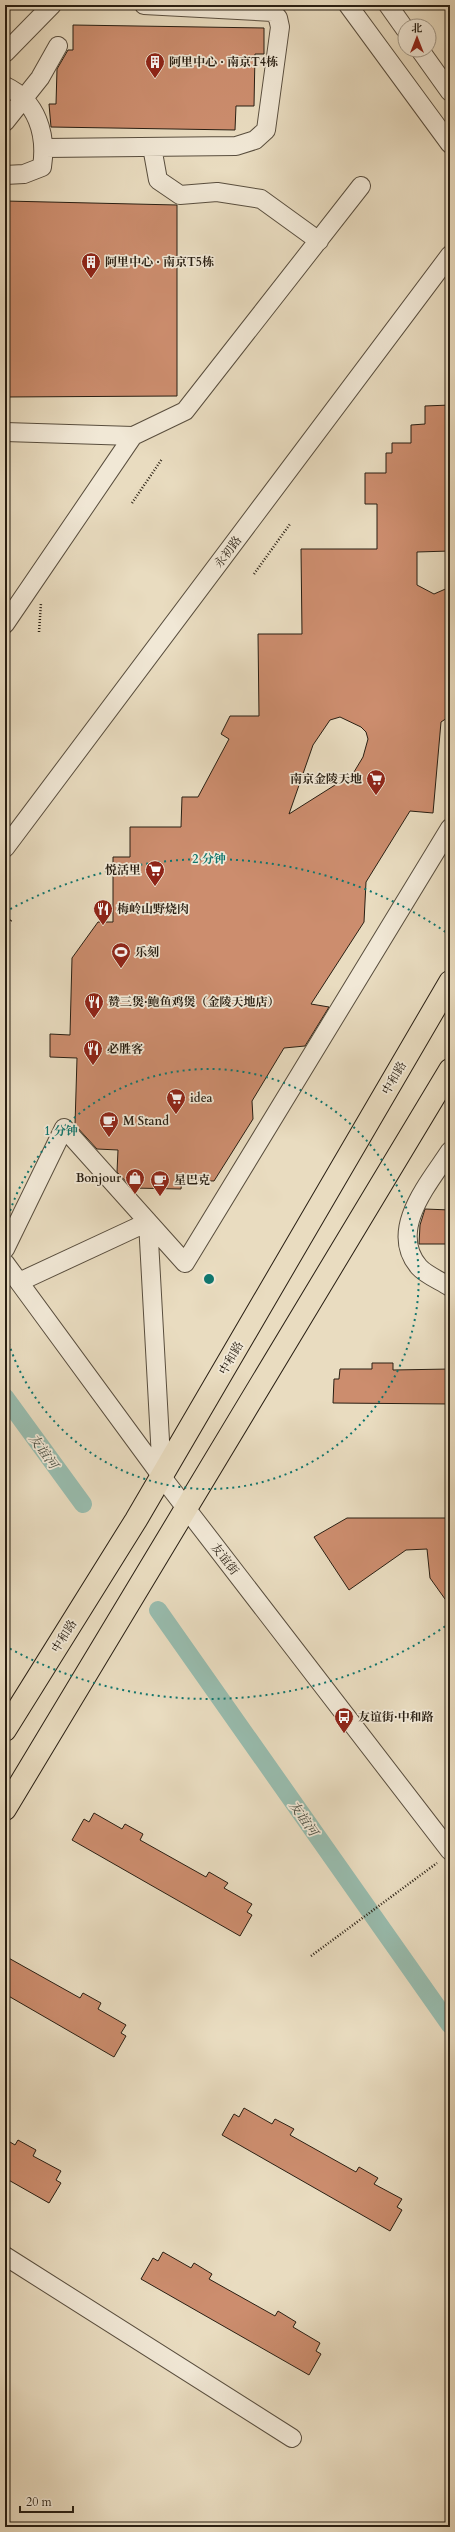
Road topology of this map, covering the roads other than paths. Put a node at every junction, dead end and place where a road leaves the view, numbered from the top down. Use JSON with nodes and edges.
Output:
{"nodes":[{"id":1,"x":52,"y":5,"type":"edge"},
{"id":2,"x":144,"y":5,"type":"edge"},
{"id":3,"x":348,"y":5,"type":"edge"},
{"id":4,"x":388,"y":5,"type":"edge"},
{"id":5,"x":397,"y":18,"type":"edge"},
{"id":6,"x":58,"y":46,"type":"dead end"},
{"id":7,"x":5,"y":53,"type":"edge"},
{"id":8,"x":426,"y":58,"type":"edge"},
{"id":9,"x":5,"y":86,"type":"edge"},
{"id":10,"x":450,"y":92,"type":"edge"},
{"id":11,"x":25,"y":99,"type":"junction"},
{"id":12,"x":5,"y":122,"type":"edge"},
{"id":13,"x":450,"y":144,"type":"edge"},
{"id":14,"x":152,"y":147,"type":"junction"},
{"id":15,"x":45,"y":148,"type":"junction"},
{"id":16,"x":5,"y":175,"type":"edge"},
{"id":17,"x":361,"y":186,"type":"dead end"},
{"id":18,"x":319,"y":241,"type":"junction"},
{"id":19,"x":450,"y":255,"type":"edge"},
{"id":20,"x":5,"y":432,"type":"edge"},
{"id":21,"x":133,"y":436,"type":"junction"},
{"id":22,"x":5,"y":624,"type":"edge"},
{"id":23,"x":450,"y":828,"type":"edge"},
{"id":24,"x":5,"y":848,"type":"edge"},
{"id":25,"x":450,"y":982,"type":"edge"},
{"id":26,"x":450,"y":1070,"type":"edge"},
{"id":27,"x":450,"y":1151,"type":"edge"},
{"id":28,"x":443,"y":1175,"type":"edge"},
{"id":29,"x":5,"y":1249,"type":"edge"},
{"id":30,"x":5,"y":1263,"type":"edge"},
{"id":31,"x":19,"y":1282,"type":"junction"},
{"id":32,"x":450,"y":1287,"type":"edge"},
{"id":33,"x":162,"y":1476,"type":"junction"},
{"id":34,"x":186,"y":1507,"type":"junction"},
{"id":35,"x":5,"y":1730,"type":"edge"},
{"id":36,"x":5,"y":1809,"type":"edge"},
{"id":37,"x":444,"y":1856,"type":"edge"},
{"id":38,"x":5,"y":2256,"type":"edge"},
{"id":39,"x":292,"y":2438,"type":"dead end"}],
"edges":[{"from":1,"to":7,"type":"street"},
{"from":2,"to":14,"type":"street"},
{"from":3,"to":13,"type":"street"},
{"from":4,"to":5,"type":"street"},
{"from":6,"to":11,"type":"street"},
{"from":8,"to":10,"type":"street"},
{"from":9,"to":11,"type":"street"},
{"from":11,"to":12,"type":"street"},
{"from":11,"to":15,"type":"street"},
{"from":14,"to":15,"type":"street"},
{"from":14,"to":18,"type":"street"},
{"from":15,"to":16,"type":"street"},
{"from":17,"to":18,"type":"street"},
{"from":18,"to":21,"type":"street"},
{"from":19,"to":24,"type":"street","name":"永初路"},
{"from":20,"to":21,"type":"street"},
{"from":21,"to":22,"type":"street"},
{"from":23,"to":29,"type":"street"},
{"from":25,"to":33,"type":"main road","name":"中和路"},
{"from":26,"to":34,"type":"main road"},
{"from":27,"to":28,"type":"street"},
{"from":28,"to":32,"type":"street"},
{"from":30,"to":31,"type":"street","name":"友谊街"},
{"from":31,"to":33,"type":"street","name":"友谊街"},
{"from":31,"to":33,"type":"street"},
{"from":33,"to":34,"type":"street","name":"友谊街"},
{"from":33,"to":35,"type":"main road","name":"中和路"},
{"from":34,"to":36,"type":"main road"},
{"from":34,"to":37,"type":"street","name":"友谊街"},
{"from":38,"to":39,"type":"street"}]}
